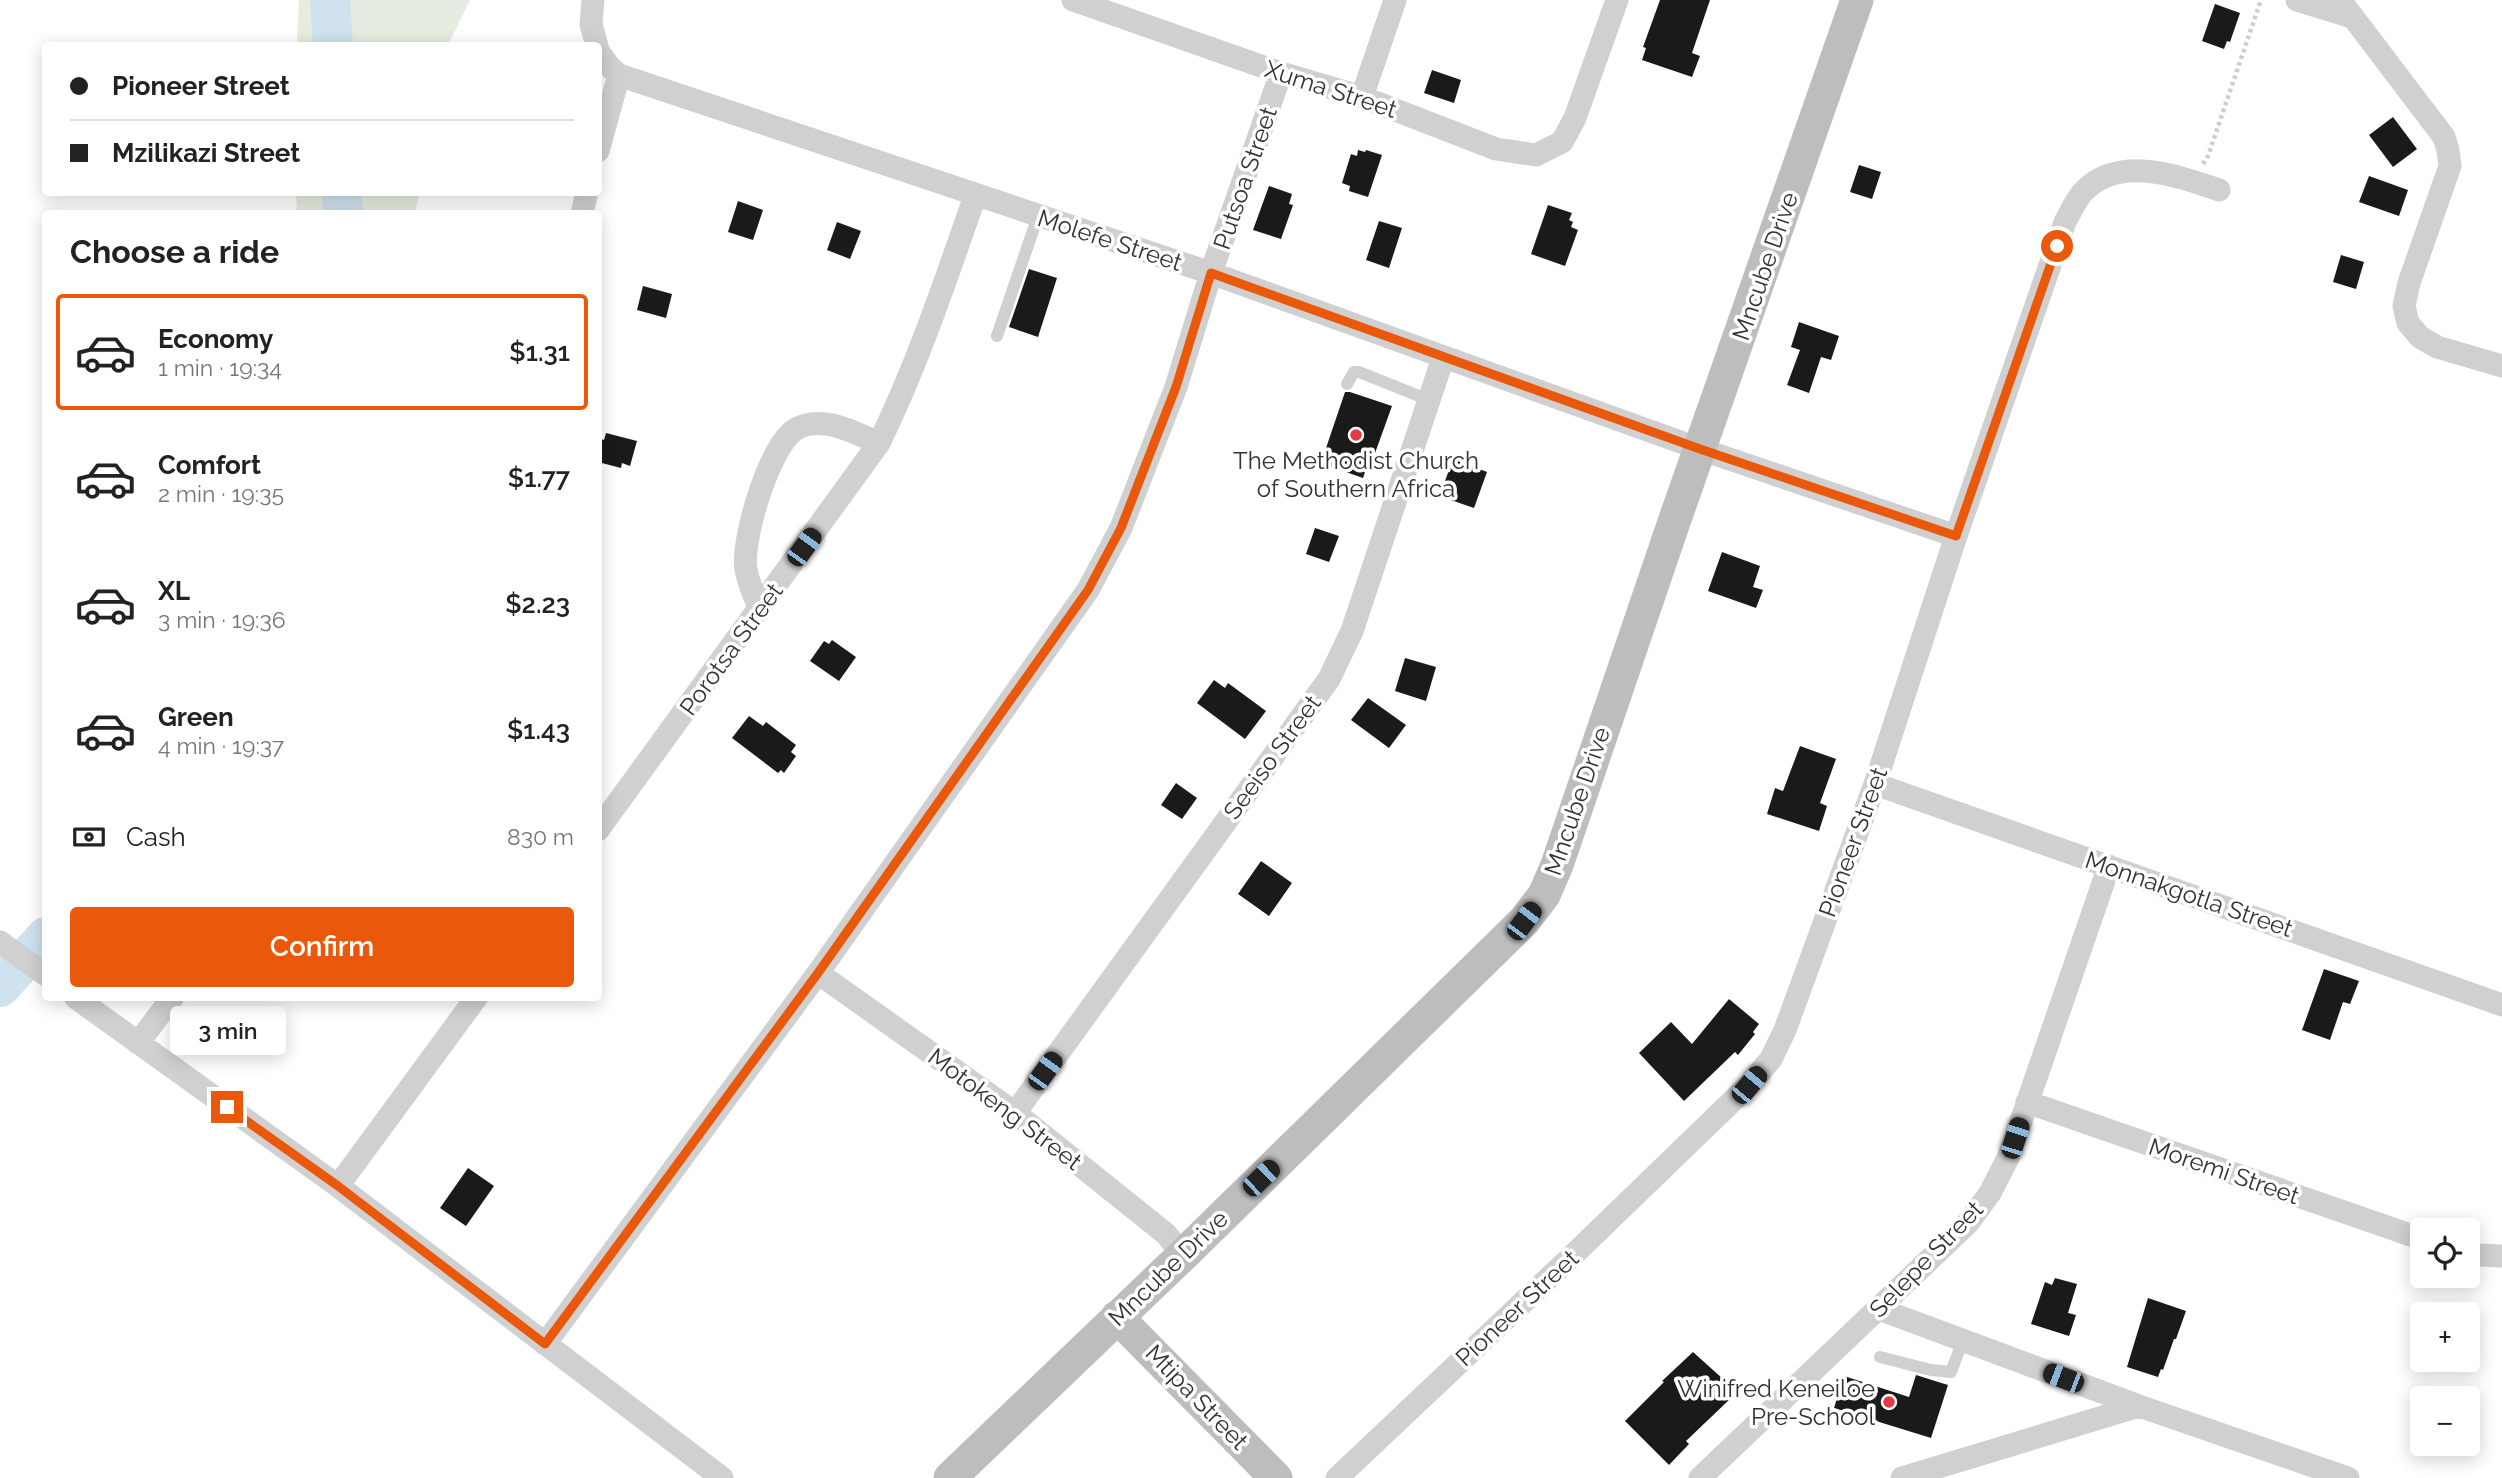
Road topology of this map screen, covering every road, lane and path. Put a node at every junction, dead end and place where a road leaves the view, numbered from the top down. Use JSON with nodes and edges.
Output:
{"nodes":[{"id":1,"x":593,"y":0,"type":"edge"},
{"id":2,"x":1073,"y":0,"type":"edge"},
{"id":3,"x":1395,"y":0,"type":"edge"},
{"id":4,"x":1617,"y":0,"type":"edge"},
{"id":5,"x":1857,"y":0,"type":"edge"},
{"id":6,"x":2261,"y":0,"type":"edge"},
{"id":7,"x":2297,"y":0,"type":"edge"},
{"id":8,"x":2346,"y":8,"type":"edge"},
{"id":9,"x":596,"y":42,"type":"edge"},
{"id":10,"x":602,"y":56,"type":"edge"},
{"id":11,"x":1281,"y":73,"type":"junction"},
{"id":12,"x":619,"y":75,"type":"junction"},
{"id":13,"x":1362,"y":97,"type":"junction"},
{"id":14,"x":602,"y":137,"type":"edge"},
{"id":15,"x":2193,"y":181,"type":"junction"},
{"id":16,"x":2219,"y":190,"type":"dead end"},
{"id":17,"x":975,"y":195,"type":"junction"},
{"id":18,"x":1038,"y":216,"type":"junction"},
{"id":19,"x":1211,"y":273,"type":"junction"},
{"id":20,"x":997,"y":336,"type":"dead end"},
{"id":21,"x":1443,"y":358,"type":"junction"},
{"id":22,"x":2502,"y":366,"type":"edge"},
{"id":23,"x":1348,"y":384,"type":"dead end"},
{"id":24,"x":1429,"y":400,"type":"junction"},
{"id":25,"x":879,"y":443,"type":"junction"},
{"id":26,"x":1700,"y":449,"type":"junction"},
{"id":27,"x":1956,"y":536,"type":"junction"},
{"id":28,"x":760,"y":610,"type":"junction"},
{"id":29,"x":1875,"y":784,"type":"junction"},
{"id":30,"x":602,"y":825,"type":"edge"},
{"id":31,"x":2109,"y":866,"type":"junction"},
{"id":32,"x":5,"y":945,"type":"edge"},
{"id":33,"x":42,"y":972,"type":"edge"},
{"id":34,"x":818,"y":973,"type":"junction"},
{"id":35,"x":80,"y":1001,"type":"edge"},
{"id":36,"x":170,"y":1001,"type":"edge"},
{"id":37,"x":474,"y":1001,"type":"edge"},
{"id":38,"x":2502,"y":1005,"type":"edge"},
{"id":39,"x":138,"y":1043,"type":"junction"},
{"id":40,"x":2027,"y":1102,"type":"junction"},
{"id":41,"x":1015,"y":1113,"type":"junction"},
{"id":42,"x":338,"y":1186,"type":"junction"},
{"id":43,"x":2410,"y":1235,"type":"edge"},
{"id":44,"x":1183,"y":1255,"type":"junction"},
{"id":45,"x":2480,"y":1255,"type":"edge"},
{"id":46,"x":2502,"y":1256,"type":"edge"},
{"id":47,"x":1879,"y":1309,"type":"junction"},
{"id":48,"x":1117,"y":1317,"type":"junction"},
{"id":49,"x":1963,"y":1340,"type":"junction"},
{"id":50,"x":545,"y":1344,"type":"junction"},
{"id":51,"x":1880,"y":1357,"type":"dead end"},
{"id":52,"x":2139,"y":1406,"type":"junction"},
{"id":53,"x":722,"y":1478,"type":"edge"},
{"id":54,"x":950,"y":1478,"type":"edge"},
{"id":55,"x":1276,"y":1478,"type":"edge"},
{"id":56,"x":1337,"y":1478,"type":"edge"},
{"id":57,"x":1700,"y":1478,"type":"edge"},
{"id":58,"x":1902,"y":1478,"type":"edge"},
{"id":59,"x":2348,"y":1478,"type":"edge"}],
"edges":[{"from":1,"to":9,"type":"street"},
{"from":2,"to":11,"type":"street","name":"Xuma Street"},
{"from":3,"to":13,"type":"street"},
{"from":4,"to":13,"type":"street","name":"Xuma Street"},
{"from":5,"to":26,"type":"street","name":"Mncube Drive"},
{"from":6,"to":15,"type":"path"},
{"from":7,"to":8,"type":"street"},
{"from":8,"to":22,"type":"street"},
{"from":10,"to":12,"type":"street"},
{"from":11,"to":13,"type":"street","name":"Xuma Street"},
{"from":11,"to":19,"type":"street","name":"Putsoa Street"},
{"from":12,"to":14,"type":"street"},
{"from":12,"to":17,"type":"street","name":"Molefe Street"},
{"from":15,"to":16,"type":"street","name":"Pioneer Street"},
{"from":15,"to":27,"type":"street","name":"Pioneer Street"},
{"from":17,"to":18,"type":"street","name":"Molefe Street"},
{"from":17,"to":25,"type":"street","name":"Porotsa Street"},
{"from":18,"to":19,"type":"street","name":"Molefe Street"},
{"from":18,"to":20,"type":"lane"},
{"from":19,"to":21,"type":"street","name":"Molefe Street"},
{"from":19,"to":34,"type":"street","name":"Putsoa Street"},
{"from":21,"to":24,"type":"street","name":"Seeiso Street"},
{"from":21,"to":26,"type":"street","name":"Molefe Street"},
{"from":23,"to":24,"type":"lane"},
{"from":24,"to":41,"type":"street","name":"Seeiso Street"},
{"from":25,"to":28,"type":"street","name":"Porotsa Street"},
{"from":25,"to":28,"type":"street"},
{"from":26,"to":27,"type":"street","name":"Molefe Street"},
{"from":26,"to":44,"type":"street","name":"Mncube Drive"},
{"from":27,"to":29,"type":"street","name":"Pioneer Street"},
{"from":28,"to":30,"type":"street","name":"Porotsa Street"},
{"from":29,"to":31,"type":"street","name":"Monnakgotla Street"},
{"from":29,"to":56,"type":"street","name":"Pioneer Street"},
{"from":31,"to":38,"type":"street","name":"Monnakgotla Street"},
{"from":31,"to":40,"type":"street","name":"Selepe Street"},
{"from":32,"to":33,"type":"street"},
{"from":34,"to":41,"type":"street","name":"Motokeng Street"},
{"from":34,"to":50,"type":"street","name":"Putsoa Street"},
{"from":35,"to":39,"type":"street"},
{"from":36,"to":39,"type":"street"},
{"from":37,"to":42,"type":"street"},
{"from":39,"to":42,"type":"street"},
{"from":40,"to":43,"type":"street","name":"Moremi Street"},
{"from":40,"to":47,"type":"street","name":"Selepe Street"},
{"from":41,"to":44,"type":"street","name":"Motokeng Street"},
{"from":42,"to":50,"type":"street"},
{"from":44,"to":48,"type":"street","name":"Mncube Drive"},
{"from":45,"to":46,"type":"street"},
{"from":47,"to":49,"type":"street"},
{"from":47,"to":57,"type":"street","name":"Selepe Street"},
{"from":48,"to":54,"type":"street","name":"Mncube Drive"},
{"from":48,"to":55,"type":"street","name":"Mtipa Street"},
{"from":49,"to":51,"type":"lane"},
{"from":49,"to":52,"type":"street"},
{"from":50,"to":53,"type":"street"},
{"from":52,"to":58,"type":"street"},
{"from":52,"to":59,"type":"street"}]}
